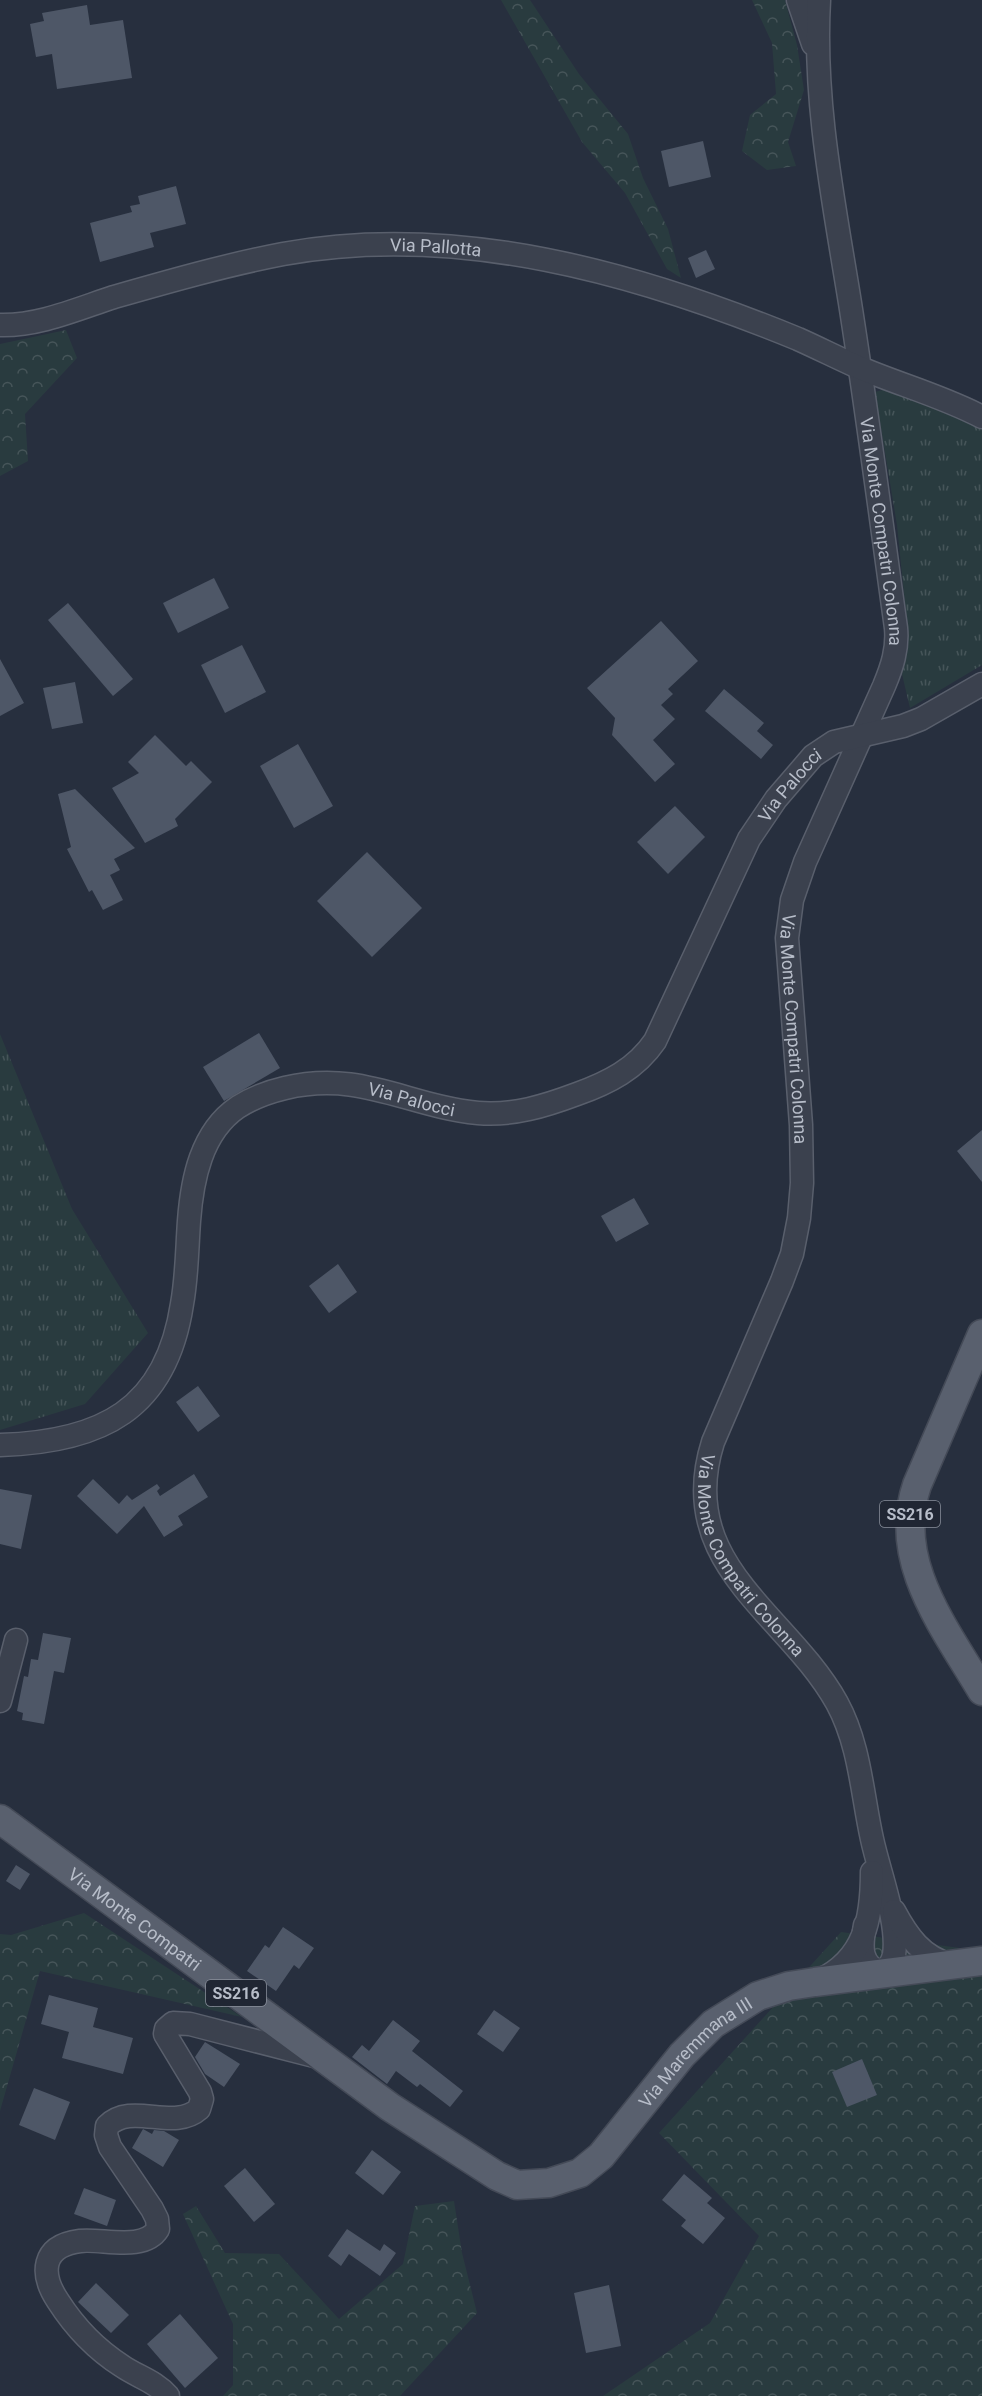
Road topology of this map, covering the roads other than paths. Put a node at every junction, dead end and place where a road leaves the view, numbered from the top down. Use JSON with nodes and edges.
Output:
{"nodes":[{"id":1,"x":798,"y":0,"type":"edge"},
{"id":2,"x":819,"y":0,"type":"edge"},
{"id":3,"x":819,"y":57,"type":"junction"},
{"id":4,"x":0,"y":325,"type":"edge"},
{"id":5,"x":860,"y":368,"type":"junction"},
{"id":6,"x":982,"y":417,"type":"edge"},
{"id":7,"x":982,"y":684,"type":"edge"},
{"id":8,"x":863,"y":734,"type":"junction"},
{"id":9,"x":982,"y":1334,"type":"edge"},
{"id":10,"x":0,"y":1445,"type":"edge"},
{"id":11,"x":16,"y":1640,"type":"dead end"},
{"id":12,"x":982,"y":1691,"type":"edge"},
{"id":13,"x":0,"y":1701,"type":"edge"},
{"id":14,"x":0,"y":1819,"type":"edge"},
{"id":15,"x":872,"y":1840,"type":"junction"},
{"id":16,"x":884,"y":1887,"type":"junction"},
{"id":17,"x":866,"y":1925,"type":"junction"},
{"id":18,"x":982,"y":1961,"type":"edge"},
{"id":19,"x":951,"y":1965,"type":"junction"},
{"id":20,"x":882,"y":1974,"type":"junction"},
{"id":21,"x":815,"y":1982,"type":"junction"},
{"id":22,"x":326,"y":2059,"type":"junction"},
{"id":23,"x":475,"y":2163,"type":"joint"},
{"id":24,"x":168,"y":2396,"type":"edge"}],
"edges":[{"from":1,"to":3,"type":"street"},
{"from":2,"to":3,"type":"street","name":"Via Monte Compatri Colonna"},
{"from":3,"to":5,"type":"street","name":"Via Monte Compatri Colonna"},
{"from":4,"to":5,"type":"street","name":"Via Pallotta"},
{"from":5,"to":6,"type":"street","name":"Via Pallotta"},
{"from":5,"to":8,"type":"street","name":"Via Monte Compatri Colonna"},
{"from":7,"to":8,"type":"street","name":"Via Palocci"},
{"from":8,"to":10,"type":"street","name":"Via Palocci"},
{"from":8,"to":15,"type":"street","name":"Via Monte Compatri Colonna"},
{"from":9,"to":12,"type":"main road","number":"SS216"},
{"from":11,"to":13,"type":"street"},
{"from":14,"to":22,"type":"main road","name":"Via Monte Compatri","number":"SS216"},
{"from":15,"to":16,"type":"street","name":"Via Monte Compatri Colonna"},
{"from":15,"to":17,"type":"street","name":"Via Monte Compatri Colonna"},
{"from":16,"to":19,"type":"street","name":"Via Monte Compatri Colonna"},
{"from":16,"to":20,"type":"street","name":"Via Monte Compatri Colonna"},
{"from":17,"to":20,"type":"street","name":"Via Monte Compatri Colonna"},
{"from":17,"to":21,"type":"street","name":"Via Monte Compatri Colonna"},
{"from":18,"to":19,"type":"main road","number":"SS216"},
{"from":19,"to":20,"type":"main road","name":"Via Maremmana III","number":"SS216"},
{"from":20,"to":21,"type":"main road","name":"Via Maremmana III","number":"SS216"},
{"from":21,"to":23,"type":"main road","name":"Via Maremmana III","number":"SS216"},
{"from":22,"to":23,"type":"main road","name":"Via Monte Compatri","number":"SS216"},
{"from":22,"to":24,"type":"street"}]}
